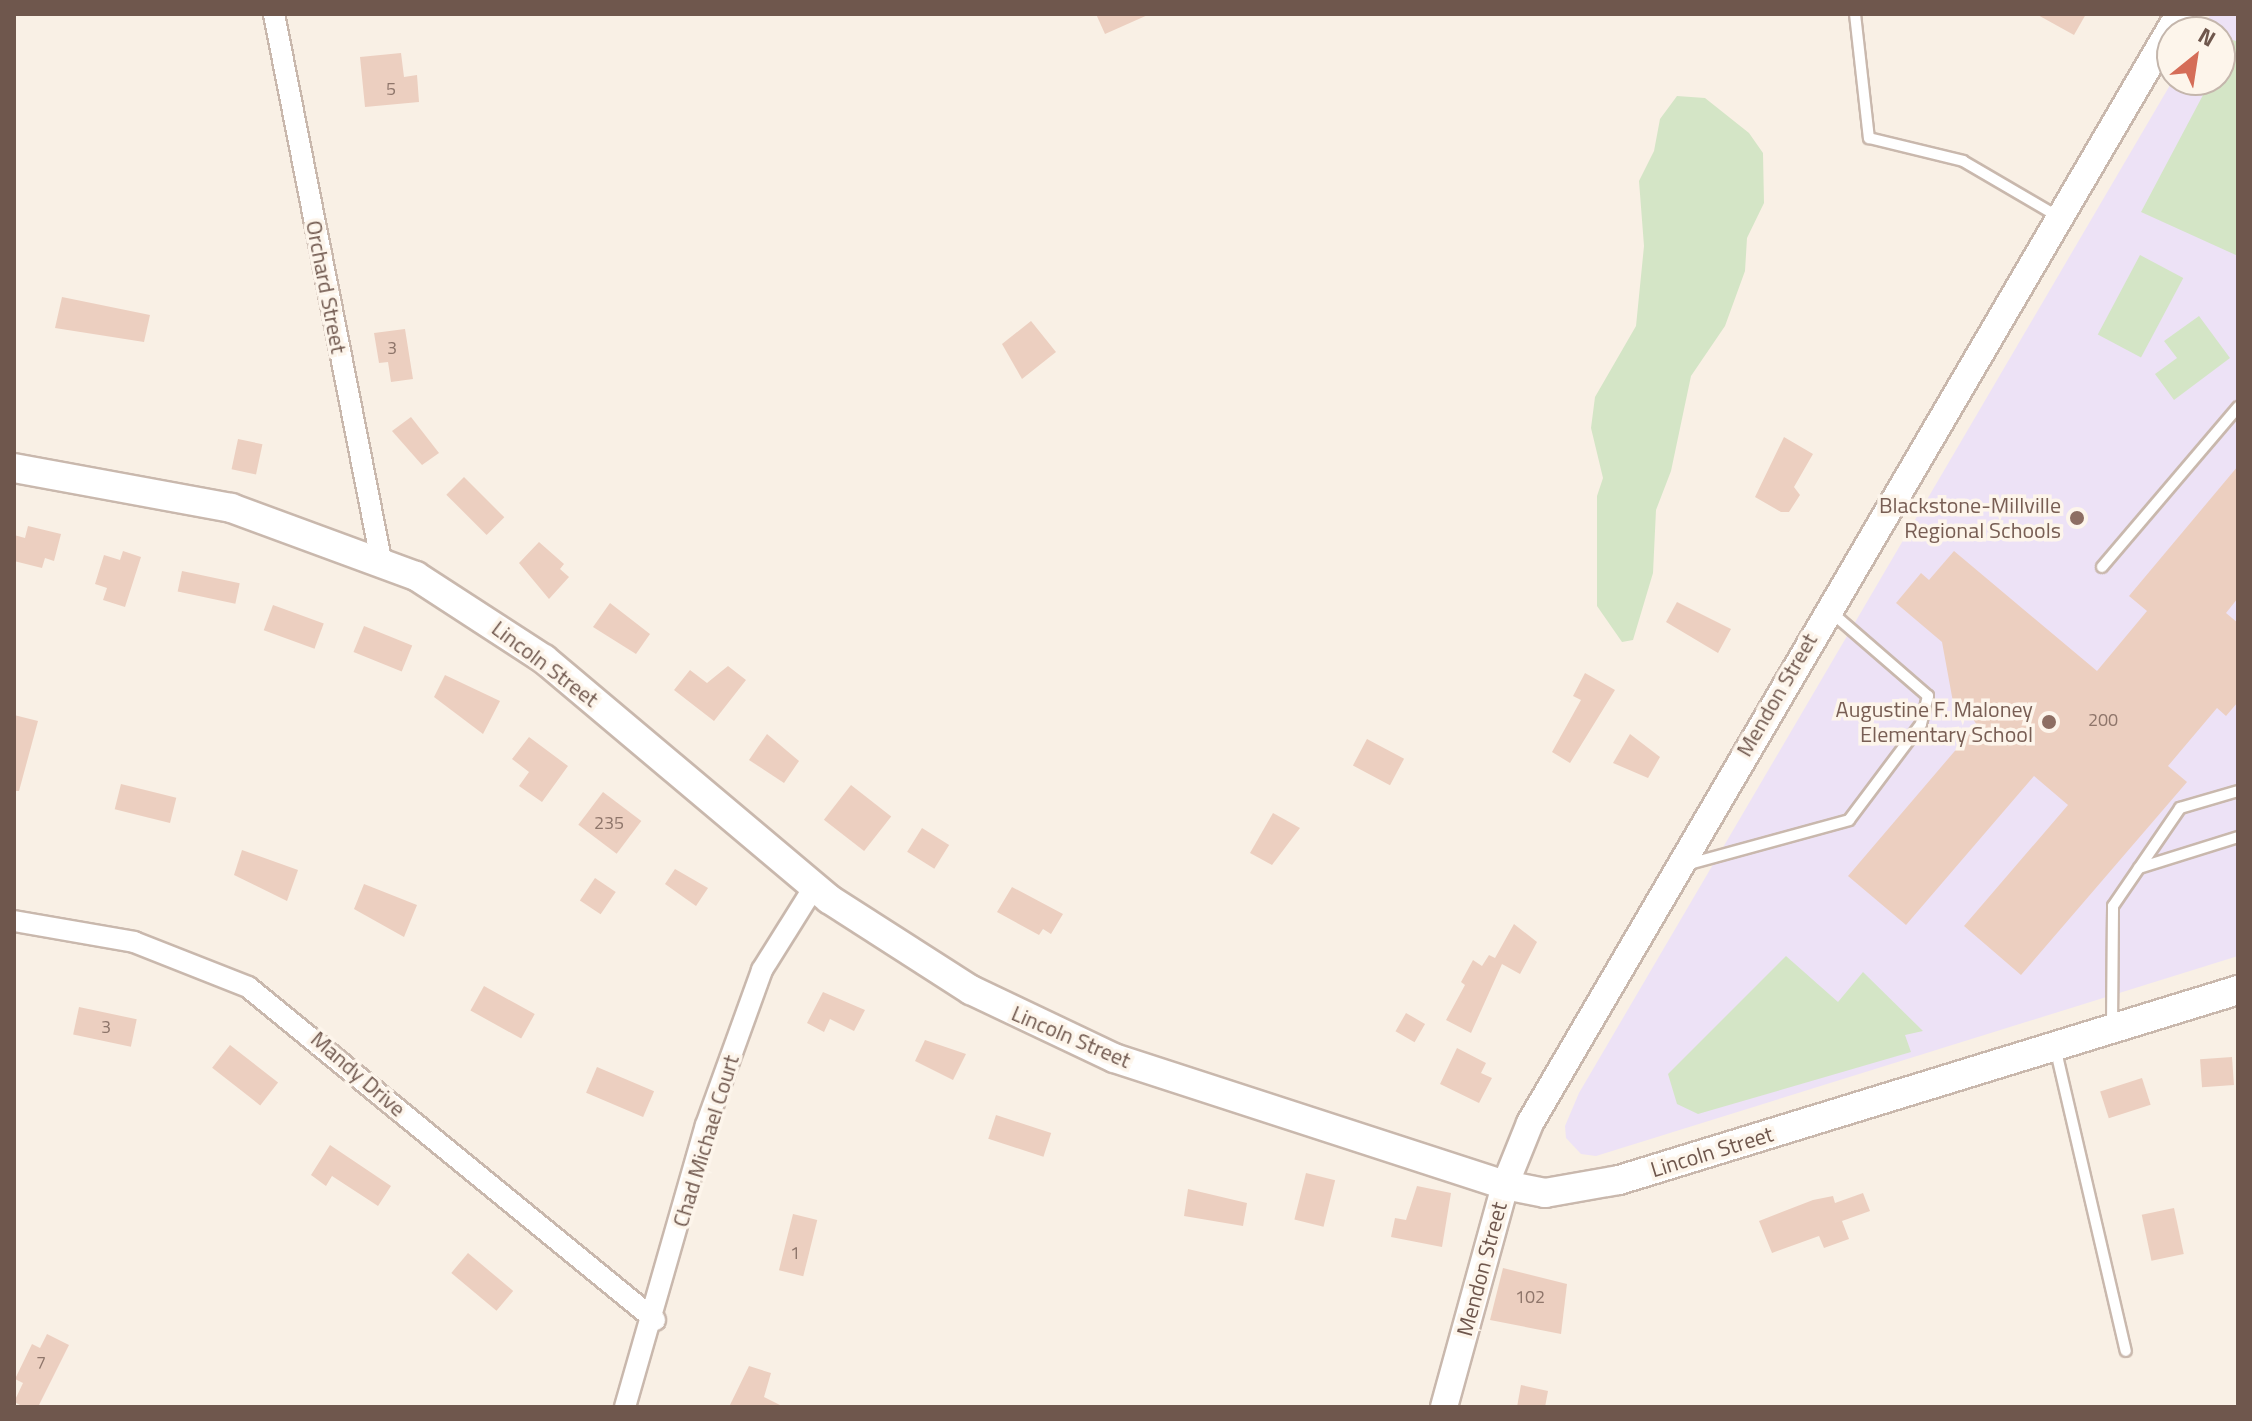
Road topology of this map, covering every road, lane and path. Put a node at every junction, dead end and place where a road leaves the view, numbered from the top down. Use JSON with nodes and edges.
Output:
{"nodes":[{"id":1,"x":274,"y":14,"type":"edge"},
{"id":2,"x":1855,"y":14,"type":"edge"},
{"id":3,"x":2179,"y":14,"type":"edge"},
{"id":4,"x":2059,"y":217,"type":"junction"},
{"id":5,"x":2238,"y":407,"type":"edge"},
{"id":6,"x":14,"y":468,"type":"edge"},
{"id":7,"x":381,"y":560,"type":"junction"},
{"id":8,"x":2102,"y":567,"type":"dead end"},
{"id":9,"x":1828,"y":609,"type":"junction"},
{"id":10,"x":2238,"y":791,"type":"edge"},
{"id":11,"x":2238,"y":837,"type":"edge"},
{"id":12,"x":1676,"y":868,"type":"junction"},
{"id":13,"x":2139,"y":868,"type":"junction"},
{"id":14,"x":814,"y":887,"type":"junction"},
{"id":15,"x":14,"y":921,"type":"edge"},
{"id":16,"x":2238,"y":990,"type":"edge"},
{"id":17,"x":2112,"y":1028,"type":"junction"},
{"id":18,"x":2055,"y":1045,"type":"junction"},
{"id":19,"x":1505,"y":1185,"type":"junction"},
{"id":20,"x":655,"y":1320,"type":"junction"},
{"id":21,"x":2126,"y":1351,"type":"dead end"},
{"id":22,"x":625,"y":1407,"type":"edge"},
{"id":23,"x":1444,"y":1407,"type":"edge"}],
"edges":[{"from":1,"to":7,"type":"street","name":"Orchard Street"},
{"from":2,"to":4,"type":"lane"},
{"from":3,"to":4,"type":"street","name":"Mendon Street"},
{"from":4,"to":9,"type":"street","name":"Mendon Street"},
{"from":5,"to":8,"type":"lane"},
{"from":6,"to":7,"type":"main road","name":"Lincoln Street"},
{"from":7,"to":14,"type":"main road","name":"Lincoln Street"},
{"from":9,"to":12,"type":"street","name":"Mendon Street"},
{"from":9,"to":12,"type":"lane"},
{"from":10,"to":13,"type":"lane"},
{"from":11,"to":13,"type":"lane"},
{"from":12,"to":19,"type":"street","name":"Mendon Street"},
{"from":13,"to":17,"type":"lane"},
{"from":14,"to":19,"type":"main road","name":"Lincoln Street"},
{"from":14,"to":20,"type":"street","name":"Chad Michael Court"},
{"from":15,"to":20,"type":"street","name":"Mandy Drive"},
{"from":16,"to":17,"type":"main road","name":"Lincoln Street"},
{"from":17,"to":18,"type":"main road","name":"Lincoln Street"},
{"from":18,"to":19,"type":"main road","name":"Lincoln Street"},
{"from":18,"to":21,"type":"lane"},
{"from":19,"to":23,"type":"street","name":"Mendon Street"},
{"from":20,"to":22,"type":"street","name":"Chad Michael Court"}]}
